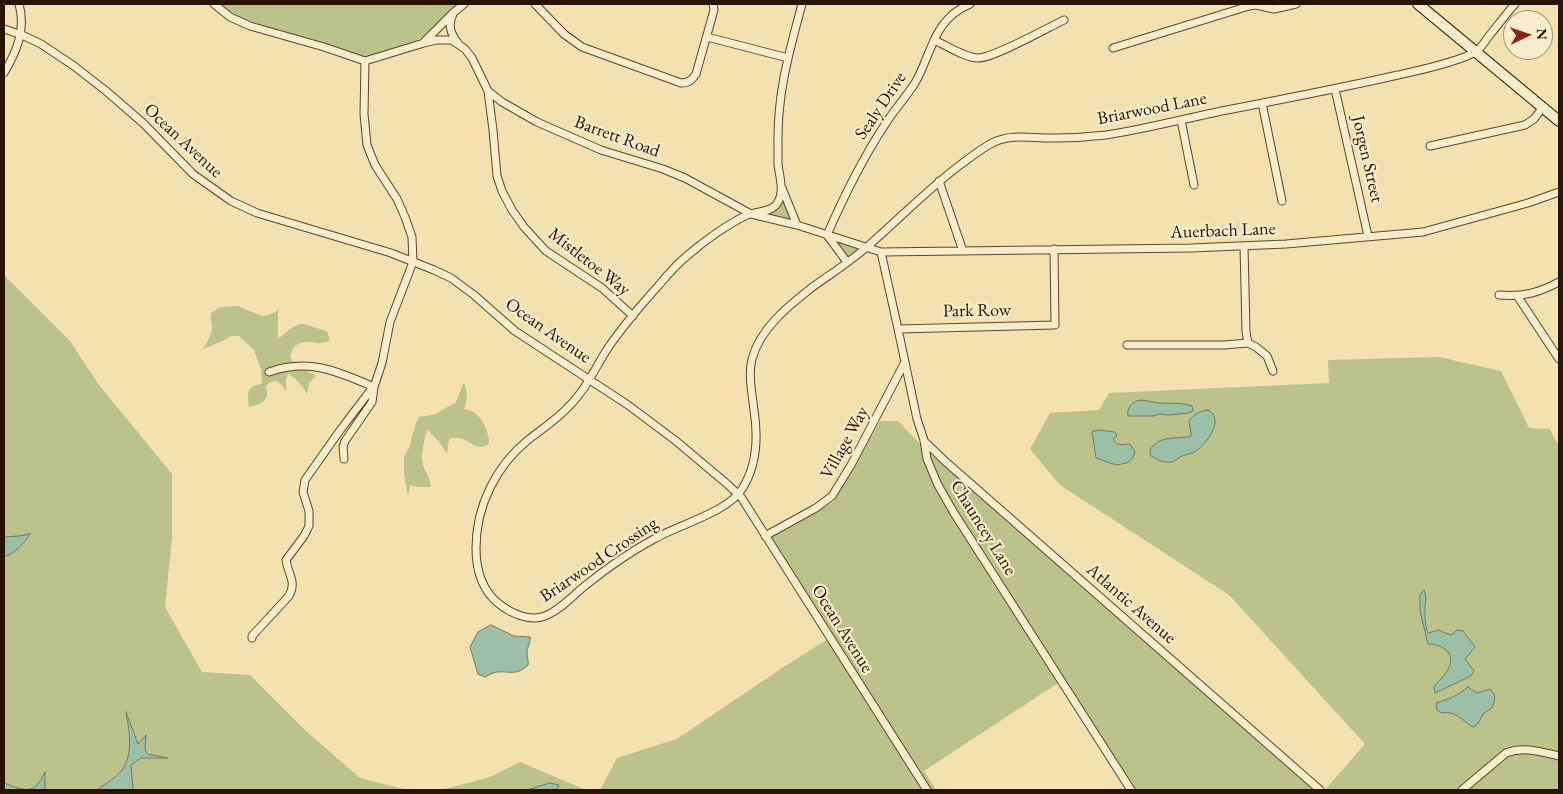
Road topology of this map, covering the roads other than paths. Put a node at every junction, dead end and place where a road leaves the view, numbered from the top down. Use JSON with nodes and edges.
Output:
{"nodes":[{"id":1,"x":19,"y":4,"type":"edge"},
{"id":2,"x":214,"y":4,"type":"edge"},
{"id":3,"x":464,"y":4,"type":"edge"},
{"id":4,"x":534,"y":4,"type":"edge"},
{"id":5,"x":713,"y":4,"type":"edge"},
{"id":6,"x":802,"y":4,"type":"edge"},
{"id":7,"x":970,"y":4,"type":"edge"},
{"id":8,"x":1296,"y":4,"type":"edge"},
{"id":9,"x":1418,"y":4,"type":"edge"},
{"id":10,"x":1515,"y":4,"type":"edge"},
{"id":11,"x":454,"y":12,"type":"junction"},
{"id":12,"x":1064,"y":20,"type":"dead end"},
{"id":13,"x":4,"y":29,"type":"edge"},
{"id":14,"x":22,"y":35,"type":"junction"},
{"id":15,"x":707,"y":37,"type":"junction"},
{"id":16,"x":934,"y":40,"type":"junction"},
{"id":17,"x":424,"y":43,"type":"junction"},
{"id":18,"x":458,"y":43,"type":"junction"},
{"id":19,"x":1113,"y":48,"type":"dead end"},
{"id":20,"x":1476,"y":52,"type":"junction"},
{"id":21,"x":788,"y":58,"type":"junction"},
{"id":22,"x":365,"y":61,"type":"junction"},
{"id":23,"x":4,"y":73,"type":"edge"},
{"id":24,"x":1336,"y":89,"type":"junction"},
{"id":25,"x":488,"y":91,"type":"junction"},
{"id":26,"x":1262,"y":103,"type":"junction"},
{"id":27,"x":1543,"y":108,"type":"junction"},
{"id":28,"x":1559,"y":119,"type":"edge"},
{"id":29,"x":1181,"y":120,"type":"junction"},
{"id":30,"x":1430,"y":146,"type":"dead end"},
{"id":31,"x":940,"y":182,"type":"junction"},
{"id":32,"x":781,"y":185,"type":"junction"},
{"id":33,"x":1194,"y":185,"type":"dead end"},
{"id":34,"x":1559,"y":192,"type":"edge"},
{"id":35,"x":1282,"y":201,"type":"dead end"},
{"id":36,"x":751,"y":214,"type":"junction"},
{"id":37,"x":797,"y":225,"type":"junction"},
{"id":38,"x":827,"y":235,"type":"junction"},
{"id":39,"x":1368,"y":236,"type":"junction"},
{"id":40,"x":1244,"y":246,"type":"junction"},
{"id":41,"x":866,"y":248,"type":"junction"},
{"id":42,"x":1054,"y":249,"type":"junction"},
{"id":43,"x":963,"y":251,"type":"junction"},
{"id":44,"x":881,"y":252,"type":"junction"},
{"id":45,"x":413,"y":262,"type":"junction"},
{"id":46,"x":847,"y":262,"type":"junction"},
{"id":47,"x":1559,"y":282,"type":"edge"},
{"id":48,"x":1498,"y":295,"type":"dead end"},
{"id":49,"x":1518,"y":296,"type":"junction"},
{"id":50,"x":633,"y":316,"type":"junction"},
{"id":51,"x":898,"y":329,"type":"junction"},
{"id":52,"x":1248,"y":343,"type":"junction"},
{"id":53,"x":1127,"y":345,"type":"dead end"},
{"id":54,"x":1559,"y":360,"type":"edge"},
{"id":55,"x":905,"y":361,"type":"junction"},
{"id":56,"x":1273,"y":371,"type":"dead end"},
{"id":57,"x":269,"y":372,"type":"dead end"},
{"id":58,"x":589,"y":379,"type":"junction"},
{"id":59,"x":374,"y":387,"type":"junction"},
{"id":60,"x":924,"y":440,"type":"junction"},
{"id":61,"x":344,"y":459,"type":"dead end"},
{"id":62,"x":738,"y":495,"type":"junction"},
{"id":63,"x":765,"y":536,"type":"junction"},
{"id":64,"x":252,"y":638,"type":"dead end"},
{"id":65,"x":1559,"y":756,"type":"edge"},
{"id":66,"x":927,"y":790,"type":"edge"},
{"id":67,"x":1131,"y":790,"type":"edge"},
{"id":68,"x":1320,"y":790,"type":"edge"},
{"id":69,"x":1462,"y":790,"type":"edge"}],
"edges":[{"from":1,"to":14,"type":"street"},
{"from":2,"to":22,"type":"street"},
{"from":3,"to":11,"type":"street"},
{"from":4,"to":15,"type":"street"},
{"from":5,"to":15,"type":"street"},
{"from":6,"to":21,"type":"street"},
{"from":7,"to":16,"type":"street","name":"Sealy Drive"},
{"from":8,"to":19,"type":"street"},
{"from":9,"to":20,"type":"main road"},
{"from":10,"to":20,"type":"street"},
{"from":11,"to":17,"type":"street"},
{"from":11,"to":18,"type":"street"},
{"from":12,"to":16,"type":"street"},
{"from":13,"to":14,"type":"street","name":"Ocean Avenue"},
{"from":14,"to":23,"type":"street"},
{"from":14,"to":45,"type":"street","name":"Ocean Avenue"},
{"from":15,"to":21,"type":"street"},
{"from":16,"to":38,"type":"street","name":"Sealy Drive"},
{"from":17,"to":18,"type":"street"},
{"from":17,"to":22,"type":"street"},
{"from":18,"to":25,"type":"street","name":"Barrett Road"},
{"from":20,"to":24,"type":"street","name":"Briarwood Lane"},
{"from":20,"to":27,"type":"main road"},
{"from":21,"to":32,"type":"street"},
{"from":22,"to":45,"type":"street"},
{"from":24,"to":26,"type":"street","name":"Briarwood Lane"},
{"from":24,"to":39,"type":"street","name":"Jorgen Street"},
{"from":25,"to":36,"type":"street","name":"Barrett Road"},
{"from":25,"to":50,"type":"street","name":"Mistletoe Way"},
{"from":26,"to":29,"type":"street","name":"Briarwood Lane"},
{"from":26,"to":35,"type":"street"},
{"from":27,"to":28,"type":"main road"},
{"from":27,"to":30,"type":"street"},
{"from":29,"to":31,"type":"street","name":"Briarwood Lane"},
{"from":29,"to":33,"type":"street"},
{"from":31,"to":41,"type":"street","name":"Briarwood Lane"},
{"from":31,"to":43,"type":"street"},
{"from":32,"to":36,"type":"street"},
{"from":32,"to":37,"type":"street"},
{"from":34,"to":39,"type":"street","name":"Auerbach Lane"},
{"from":36,"to":37,"type":"street","name":"Barrett Road"},
{"from":36,"to":50,"type":"street"},
{"from":37,"to":38,"type":"street","name":"Barrett Road"},
{"from":38,"to":41,"type":"street","name":"Barrett Road"},
{"from":38,"to":46,"type":"street"},
{"from":39,"to":40,"type":"street","name":"Auerbach Lane"},
{"from":40,"to":42,"type":"street","name":"Auerbach Lane"},
{"from":40,"to":52,"type":"street"},
{"from":41,"to":44,"type":"street"},
{"from":41,"to":46,"type":"street","name":"Briarwood Crossing"},
{"from":42,"to":43,"type":"street","name":"Auerbach Lane"},
{"from":42,"to":51,"type":"street","name":"Park Row"},
{"from":43,"to":44,"type":"street","name":"Auerbach Lane"},
{"from":44,"to":51,"type":"street","name":"Chauncey Lane"},
{"from":45,"to":58,"type":"street","name":"Ocean Avenue"},
{"from":45,"to":59,"type":"street"},
{"from":46,"to":62,"type":"street","name":"Briarwood Crossing"},
{"from":47,"to":49,"type":"street"},
{"from":48,"to":49,"type":"street"},
{"from":49,"to":54,"type":"street"},
{"from":50,"to":58,"type":"street"},
{"from":51,"to":55,"type":"street","name":"Chauncey Lane"},
{"from":52,"to":53,"type":"street"},
{"from":52,"to":56,"type":"street"},
{"from":55,"to":60,"type":"street","name":"Chauncey Lane"},
{"from":55,"to":63,"type":"street","name":"Village Way"},
{"from":57,"to":59,"type":"street"},
{"from":58,"to":62,"type":"street","name":"Ocean Avenue"},
{"from":58,"to":62,"type":"street","name":"Briarwood Crossing"},
{"from":59,"to":61,"type":"street"},
{"from":59,"to":64,"type":"street"},
{"from":60,"to":67,"type":"street","name":"Chauncey Lane"},
{"from":60,"to":68,"type":"street","name":"Atlantic Avenue"},
{"from":62,"to":63,"type":"street","name":"Ocean Avenue"},
{"from":63,"to":66,"type":"street","name":"Ocean Avenue"},
{"from":65,"to":69,"type":"street"}]}
